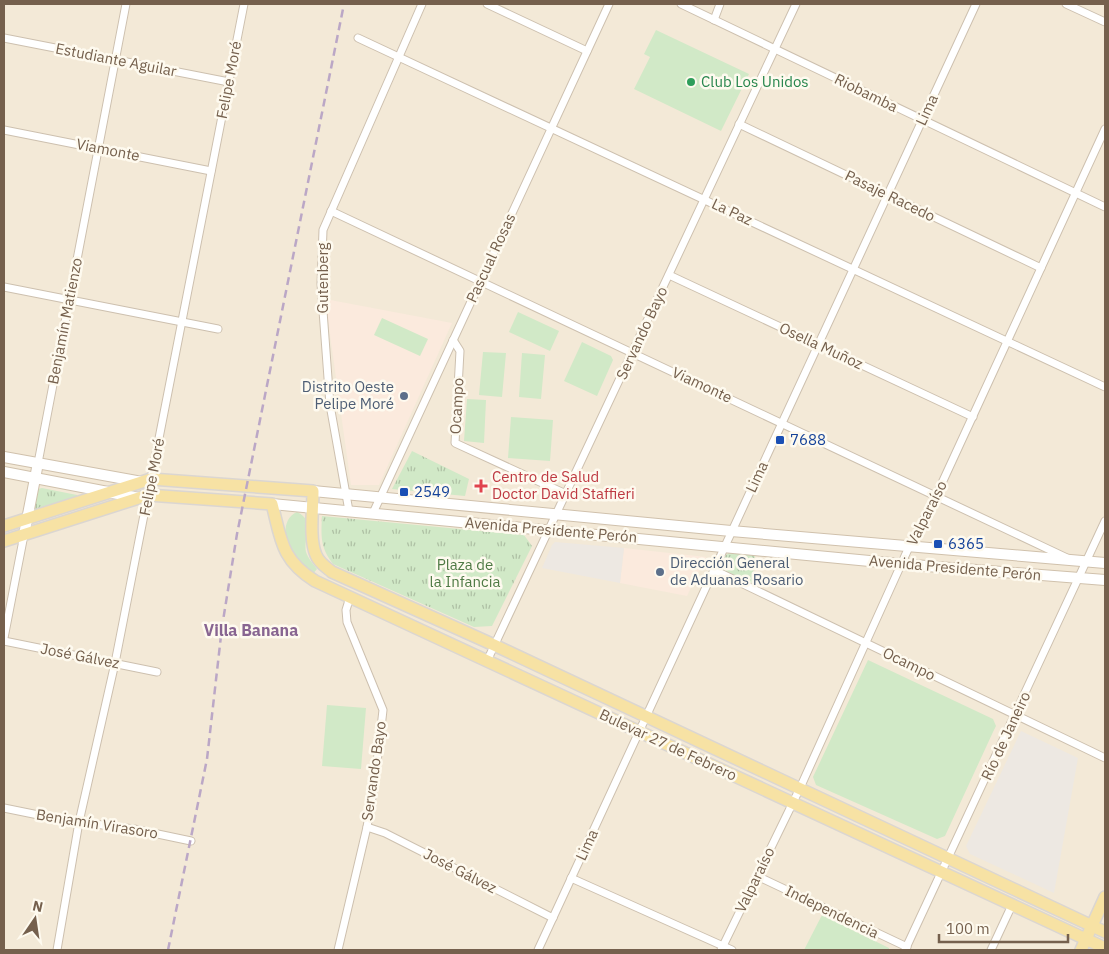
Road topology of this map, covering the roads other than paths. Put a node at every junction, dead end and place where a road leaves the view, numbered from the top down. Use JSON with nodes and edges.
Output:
{"nodes":[{"id":1,"x":126,"y":4,"type":"edge"},
{"id":2,"x":244,"y":4,"type":"edge"},
{"id":3,"x":422,"y":4,"type":"edge"},
{"id":4,"x":487,"y":4,"type":"edge"},
{"id":5,"x":610,"y":4,"type":"edge"},
{"id":6,"x":681,"y":4,"type":"edge"},
{"id":7,"x":720,"y":4,"type":"edge"},
{"id":8,"x":796,"y":4,"type":"edge"},
{"id":9,"x":976,"y":4,"type":"edge"},
{"id":10,"x":1066,"y":4,"type":"edge"},
{"id":11,"x":714,"y":20,"type":"junction"},
{"id":12,"x":1105,"y":22,"type":"edge"},
{"id":13,"x":4,"y":38,"type":"edge"},
{"id":14,"x":358,"y":38,"type":"dead end"},
{"id":15,"x":775,"y":49,"type":"junction"},
{"id":16,"x":587,"y":52,"type":"junction"},
{"id":17,"x":399,"y":57,"type":"junction"},
{"id":18,"x":115,"y":60,"type":"junction"},
{"id":19,"x":229,"y":82,"type":"junction"},
{"id":20,"x":922,"y":120,"type":"junction"},
{"id":21,"x":739,"y":124,"type":"junction"},
{"id":22,"x":552,"y":128,"type":"junction"},
{"id":23,"x":1105,"y":129,"type":"edge"},
{"id":24,"x":4,"y":130,"type":"edge"},
{"id":25,"x":98,"y":149,"type":"junction"},
{"id":26,"x":211,"y":171,"type":"junction"},
{"id":27,"x":1076,"y":193,"type":"junction"},
{"id":28,"x":888,"y":195,"type":"junction"},
{"id":29,"x":704,"y":199,"type":"junction"},
{"id":30,"x":1105,"y":207,"type":"edge"},
{"id":31,"x":331,"y":210,"type":"junction"},
{"id":32,"x":1041,"y":268,"type":"junction"},
{"id":33,"x":853,"y":269,"type":"junction"},
{"id":34,"x":669,"y":275,"type":"junction"},
{"id":35,"x":481,"y":281,"type":"junction"},
{"id":36,"x":4,"y":287,"type":"edge"},
{"id":37,"x":69,"y":300,"type":"junction"},
{"id":38,"x":182,"y":322,"type":"junction"},
{"id":39,"x":218,"y":329,"type":"dead end"},
{"id":40,"x":454,"y":340,"type":"junction"},
{"id":41,"x":1008,"y":341,"type":"junction"},
{"id":42,"x":818,"y":345,"type":"junction"},
{"id":43,"x":632,"y":352,"type":"junction"},
{"id":44,"x":1105,"y":387,"type":"edge"},
{"id":45,"x":973,"y":417,"type":"junction"},
{"id":46,"x":782,"y":423,"type":"junction"},
{"id":47,"x":4,"y":457,"type":"edge"},
{"id":48,"x":38,"y":463,"type":"junction"},
{"id":49,"x":4,"y":472,"type":"edge"},
{"id":50,"x":35,"y":478,"type":"junction"},
{"id":51,"x":147,"y":481,"type":"junction"},
{"id":52,"x":110,"y":492,"type":"junction"},
{"id":53,"x":313,"y":492,"type":"junction"},
{"id":54,"x":346,"y":494,"type":"junction"},
{"id":55,"x":566,"y":494,"type":"junction"},
{"id":56,"x":144,"y":496,"type":"junction"},
{"id":57,"x":936,"y":496,"type":"junction"},
{"id":58,"x":380,"y":497,"type":"junction"},
{"id":59,"x":272,"y":504,"type":"junction"},
{"id":60,"x":313,"y":508,"type":"junction"},
{"id":61,"x":349,"y":511,"type":"junction"},
{"id":62,"x":373,"y":513,"type":"junction"},
{"id":63,"x":557,"y":514,"type":"junction"},
{"id":64,"x":27,"y":519,"type":"junction"},
{"id":65,"x":1105,"y":521,"type":"edge"},
{"id":66,"x":4,"y":526,"type":"edge"},
{"id":67,"x":549,"y":529,"type":"junction"},
{"id":68,"x":731,"y":531,"type":"junction"},
{"id":69,"x":24,"y":535,"type":"junction"},
{"id":70,"x":4,"y":541,"type":"edge"},
{"id":71,"x":724,"y":546,"type":"junction"},
{"id":72,"x":909,"y":547,"type":"junction"},
{"id":73,"x":1072,"y":560,"type":"junction"},
{"id":74,"x":1087,"y":562,"type":"junction"},
{"id":75,"x":1105,"y":563,"type":"edge"},
{"id":76,"x":902,"y":564,"type":"junction"},
{"id":77,"x":714,"y":570,"type":"junction"},
{"id":78,"x":1079,"y":578,"type":"junction"},
{"id":79,"x":1105,"y":580,"type":"edge"},
{"id":80,"x":350,"y":597,"type":"junction"},
{"id":81,"x":4,"y":640,"type":"edge"},
{"id":82,"x":866,"y":643,"type":"junction"},
{"id":83,"x":494,"y":646,"type":"junction"},
{"id":84,"x":487,"y":661,"type":"junction"},
{"id":85,"x":115,"y":663,"type":"junction"},
{"id":86,"x":157,"y":672,"type":"dead end"},
{"id":87,"x":1015,"y":715,"type":"junction"},
{"id":88,"x":647,"y":717,"type":"junction"},
{"id":89,"x":640,"y":732,"type":"junction"},
{"id":90,"x":1105,"y":758,"type":"edge"},
{"id":91,"x":800,"y":788,"type":"junction"},
{"id":92,"x":793,"y":803,"type":"junction"},
{"id":93,"x":4,"y":808,"type":"edge"},
{"id":94,"x":79,"y":822,"type":"junction"},
{"id":95,"x":367,"y":827,"type":"junction"},
{"id":96,"x":191,"y":841,"type":"dead end"},
{"id":97,"x":948,"y":858,"type":"junction"},
{"id":98,"x":942,"y":872,"type":"junction"},
{"id":99,"x":757,"y":876,"type":"junction"},
{"id":100,"x":572,"y":878,"type":"junction"},
{"id":101,"x":1105,"y":897,"type":"edge"},
{"id":102,"x":1012,"y":905,"type":"junction"},
{"id":103,"x":553,"y":918,"type":"junction"},
{"id":104,"x":1092,"y":926,"type":"junction"},
{"id":105,"x":1105,"y":931,"type":"edge"},
{"id":106,"x":1086,"y":939,"type":"junction"},
{"id":107,"x":722,"y":948,"type":"edge"},
{"id":108,"x":1099,"y":948,"type":"edge"},
{"id":109,"x":906,"y":949,"type":"edge"},
{"id":110,"x":57,"y":950,"type":"edge"},
{"id":111,"x":338,"y":950,"type":"edge"},
{"id":112,"x":538,"y":950,"type":"edge"},
{"id":113,"x":732,"y":950,"type":"edge"},
{"id":114,"x":991,"y":950,"type":"edge"},
{"id":115,"x":1081,"y":950,"type":"edge"}],
"edges":[{"from":1,"to":18,"type":"street","name":"Benjamín Matienzo"},
{"from":2,"to":19,"type":"street","name":"Felipe Moré"},
{"from":3,"to":17,"type":"street","name":"Gutenberg"},
{"from":4,"to":16,"type":"street"},
{"from":5,"to":16,"type":"street","name":"Pascual Rosas"},
{"from":6,"to":11,"type":"street","name":"Riobamba"},
{"from":7,"to":11,"type":"street"},
{"from":8,"to":15,"type":"street","name":"Servando Bayo"},
{"from":9,"to":20,"type":"street","name":"Lima"},
{"from":10,"to":12,"type":"street"},
{"from":11,"to":15,"type":"street","name":"Riobamba"},
{"from":13,"to":18,"type":"street","name":"Estudiante Aguilar"},
{"from":14,"to":17,"type":"street","name":"La Paz"},
{"from":15,"to":20,"type":"street","name":"Riobamba"},
{"from":15,"to":21,"type":"street","name":"Servando Bayo"},
{"from":16,"to":22,"type":"street","name":"Pascual Rosas"},
{"from":17,"to":22,"type":"street","name":"La Paz"},
{"from":17,"to":31,"type":"street","name":"Gutenberg"},
{"from":18,"to":19,"type":"street","name":"Estudiante Aguilar"},
{"from":18,"to":25,"type":"street","name":"Benjamín Matienzo"},
{"from":19,"to":26,"type":"street","name":"Felipe Moré"},
{"from":20,"to":27,"type":"street","name":"Riobamba"},
{"from":20,"to":28,"type":"street","name":"Lima"},
{"from":21,"to":28,"type":"street","name":"Pasaje Racedo"},
{"from":21,"to":29,"type":"street","name":"Servando Bayo"},
{"from":22,"to":29,"type":"street","name":"La Paz"},
{"from":22,"to":35,"type":"street","name":"Pascual Rosas"},
{"from":23,"to":27,"type":"street","name":"Valparaíso"},
{"from":24,"to":25,"type":"street","name":"Viamonte"},
{"from":25,"to":26,"type":"street","name":"Viamonte"},
{"from":25,"to":37,"type":"street","name":"Benjamín Matienzo"},
{"from":26,"to":38,"type":"street","name":"Felipe Moré"},
{"from":27,"to":30,"type":"street","name":"Riobamba"},
{"from":27,"to":32,"type":"street","name":"Valparaíso"},
{"from":28,"to":32,"type":"street","name":"Pasaje Racedo"},
{"from":28,"to":33,"type":"street","name":"Lima"},
{"from":29,"to":33,"type":"street","name":"La Paz"},
{"from":29,"to":34,"type":"street","name":"Servando Bayo"},
{"from":31,"to":35,"type":"street","name":"Viamonte"},
{"from":31,"to":54,"type":"street","name":"Gutenberg"},
{"from":32,"to":41,"type":"street","name":"Valparaíso"},
{"from":33,"to":41,"type":"street","name":"La Paz"},
{"from":33,"to":42,"type":"street","name":"Lima"},
{"from":34,"to":42,"type":"street","name":"Osella Muñoz"},
{"from":34,"to":43,"type":"street","name":"Servando Bayo"},
{"from":35,"to":40,"type":"street","name":"Pascual Rosas"},
{"from":35,"to":43,"type":"street","name":"Viamonte"},
{"from":36,"to":37,"type":"street"},
{"from":37,"to":38,"type":"street"},
{"from":37,"to":48,"type":"street","name":"Benjamín Matienzo"},
{"from":38,"to":39,"type":"street"},
{"from":38,"to":51,"type":"street","name":"Felipe Moré"},
{"from":40,"to":55,"type":"street","name":"Ocampo"},
{"from":40,"to":58,"type":"street","name":"Pascual Rosas"},
{"from":41,"to":44,"type":"street","name":"La Paz"},
{"from":41,"to":45,"type":"street","name":"Valparaíso"},
{"from":42,"to":45,"type":"street","name":"Osella Muñoz"},
{"from":42,"to":46,"type":"street","name":"Lima"},
{"from":43,"to":46,"type":"street","name":"Viamonte"},
{"from":43,"to":55,"type":"street","name":"Servando Bayo"},
{"from":45,"to":57,"type":"street","name":"Valparaíso"},
{"from":46,"to":57,"type":"street","name":"Viamonte"},
{"from":46,"to":68,"type":"street","name":"Lima"},
{"from":47,"to":48,"type":"main road"},
{"from":48,"to":50,"type":"main road","name":"Benjamín Matienzo"},
{"from":48,"to":51,"type":"main road"},
{"from":49,"to":50,"type":"main road"},
{"from":50,"to":52,"type":"main road"},
{"from":50,"to":64,"type":"main road","name":"Benjamín Matienzo"},
{"from":51,"to":52,"type":"main road","name":"Avenida Presidente Perón"},
{"from":51,"to":53,"type":"main road","name":"Avenida Presidente Perón"},
{"from":51,"to":56,"type":"street","name":"Felipe Moré"},
{"from":52,"to":56,"type":"main road"},
{"from":52,"to":64,"type":"main road","name":"Avenida Presidente Perón"},
{"from":53,"to":54,"type":"main road","name":"Avenida Presidente Perón"},
{"from":53,"to":60,"type":"main road","name":"Bulevar 27 de Febrero"},
{"from":54,"to":58,"type":"main road","name":"Avenida Presidente Perón"},
{"from":54,"to":61,"type":"street","name":"Gutenberg"},
{"from":55,"to":63,"type":"street","name":"Servando Bayo"},
{"from":56,"to":59,"type":"main road","name":"Avenida Presidente Perón"},
{"from":56,"to":69,"type":"main road","name":"Avenida Presidente Perón"},
{"from":56,"to":85,"type":"street","name":"Felipe Moré"},
{"from":57,"to":72,"type":"street","name":"Valparaíso"},
{"from":57,"to":73,"type":"street","name":"Viamonte"},
{"from":58,"to":62,"type":"street","name":"Pascual Rosas"},
{"from":58,"to":63,"type":"main road","name":"Avenida Presidente Perón"},
{"from":59,"to":60,"type":"main road","name":"Avenida Presidente Perón"},
{"from":59,"to":80,"type":"main road","name":"Bulevar 27 de Febrero"},
{"from":60,"to":61,"type":"main road","name":"Avenida Presidente Perón"},
{"from":60,"to":83,"type":"main road","name":"Bulevar 27 de Febrero"},
{"from":61,"to":62,"type":"main road","name":"Avenida Presidente Perón"},
{"from":62,"to":67,"type":"main road","name":"Avenida Presidente Perón"},
{"from":63,"to":67,"type":"street","name":"Servando Bayo"},
{"from":63,"to":68,"type":"main road","name":"Avenida Presidente Perón"},
{"from":64,"to":66,"type":"main road","name":"Avenida Presidente Perón"},
{"from":64,"to":69,"type":"main road","name":"Benjamín Matienzo"},
{"from":65,"to":74,"type":"street","name":"Río de Janeiro"},
{"from":67,"to":71,"type":"main road","name":"Avenida Presidente Perón"},
{"from":67,"to":83,"type":"street","name":"Servando Bayo"},
{"from":68,"to":71,"type":"street","name":"Lima"},
{"from":68,"to":72,"type":"main road","name":"Avenida Presidente Perón"},
{"from":69,"to":70,"type":"main road","name":"Avenida Presidente Perón"},
{"from":69,"to":81,"type":"street","name":"Benjamín Matienzo"},
{"from":71,"to":76,"type":"main road","name":"Avenida Presidente Perón"},
{"from":71,"to":77,"type":"street","name":"Lima"},
{"from":72,"to":73,"type":"main road","name":"Avenida Presidente Perón"},
{"from":72,"to":76,"type":"street","name":"Valparaíso"},
{"from":73,"to":74,"type":"main road","name":"Avenida Presidente Perón"},
{"from":74,"to":75,"type":"main road","name":"Avenida Presidente Perón"},
{"from":74,"to":78,"type":"street","name":"Río de Janeiro"},
{"from":76,"to":78,"type":"main road","name":"Avenida Presidente Perón"},
{"from":76,"to":82,"type":"street","name":"Valparaíso"},
{"from":77,"to":82,"type":"street","name":"Ocampo"},
{"from":77,"to":88,"type":"street","name":"Lima"},
{"from":78,"to":79,"type":"main road","name":"Avenida Presidente Perón"},
{"from":78,"to":87,"type":"street","name":"Río de Janeiro"},
{"from":80,"to":84,"type":"main road","name":"Bulevar 27 de Febrero"},
{"from":80,"to":95,"type":"street","name":"Servando Bayo"},
{"from":81,"to":85,"type":"street","name":"José Gálvez"},
{"from":82,"to":87,"type":"street","name":"Ocampo"},
{"from":82,"to":91,"type":"street","name":"Valparaíso"},
{"from":83,"to":84,"type":"street","name":"Servando Bayo"},
{"from":83,"to":88,"type":"main road","name":"Bulevar 27 de Febrero"},
{"from":84,"to":89,"type":"main road","name":"Bulevar 27 de Febrero"},
{"from":85,"to":86,"type":"street","name":"José Gálvez"},
{"from":85,"to":94,"type":"street","name":"Felipe Moré"},
{"from":87,"to":90,"type":"street","name":"Ocampo"},
{"from":87,"to":97,"type":"street","name":"Río de Janeiro"},
{"from":88,"to":89,"type":"street","name":"Lima"},
{"from":88,"to":91,"type":"main road","name":"Bulevar 27 de Febrero"},
{"from":89,"to":92,"type":"main road","name":"Bulevar 27 de Febrero"},
{"from":89,"to":100,"type":"street","name":"Lima"},
{"from":91,"to":92,"type":"street","name":"Valparaíso"},
{"from":91,"to":97,"type":"main road","name":"Bulevar 27 de Febrero"},
{"from":92,"to":98,"type":"main road","name":"Bulevar 27 de Febrero"},
{"from":92,"to":99,"type":"street","name":"Valparaíso"},
{"from":93,"to":94,"type":"street","name":"Benjamín Virasoro"},
{"from":94,"to":96,"type":"street","name":"Benjamín Virasoro"},
{"from":94,"to":110,"type":"street","name":"Felipe Moré"},
{"from":95,"to":103,"type":"street","name":"José Gálvez"},
{"from":95,"to":111,"type":"street","name":"Servando Bayo"},
{"from":97,"to":98,"type":"street","name":"Río de Janeiro"},
{"from":97,"to":104,"type":"main road","name":"Bulevar 27 de Febrero"},
{"from":98,"to":102,"type":"main road","name":"Bulevar 27 de Febrero"},
{"from":98,"to":109,"type":"street","name":"Río de Janeiro"},
{"from":99,"to":107,"type":"street","name":"Valparaíso"},
{"from":99,"to":109,"type":"street","name":"Independencia"},
{"from":100,"to":103,"type":"street","name":"Lima"},
{"from":100,"to":107,"type":"street"},
{"from":101,"to":104,"type":"main road"},
{"from":102,"to":106,"type":"main road","name":"Bulevar 27 de Febrero"},
{"from":102,"to":114,"type":"street"},
{"from":103,"to":112,"type":"street","name":"Lima"},
{"from":104,"to":105,"type":"main road","name":"Bulevar 27 de Febrero"},
{"from":104,"to":106,"type":"main road"},
{"from":105,"to":108,"type":"main road"},
{"from":106,"to":108,"type":"main road","name":"Bulevar 27 de Febrero"},
{"from":106,"to":115,"type":"main road"},
{"from":107,"to":113,"type":"street"}]}
